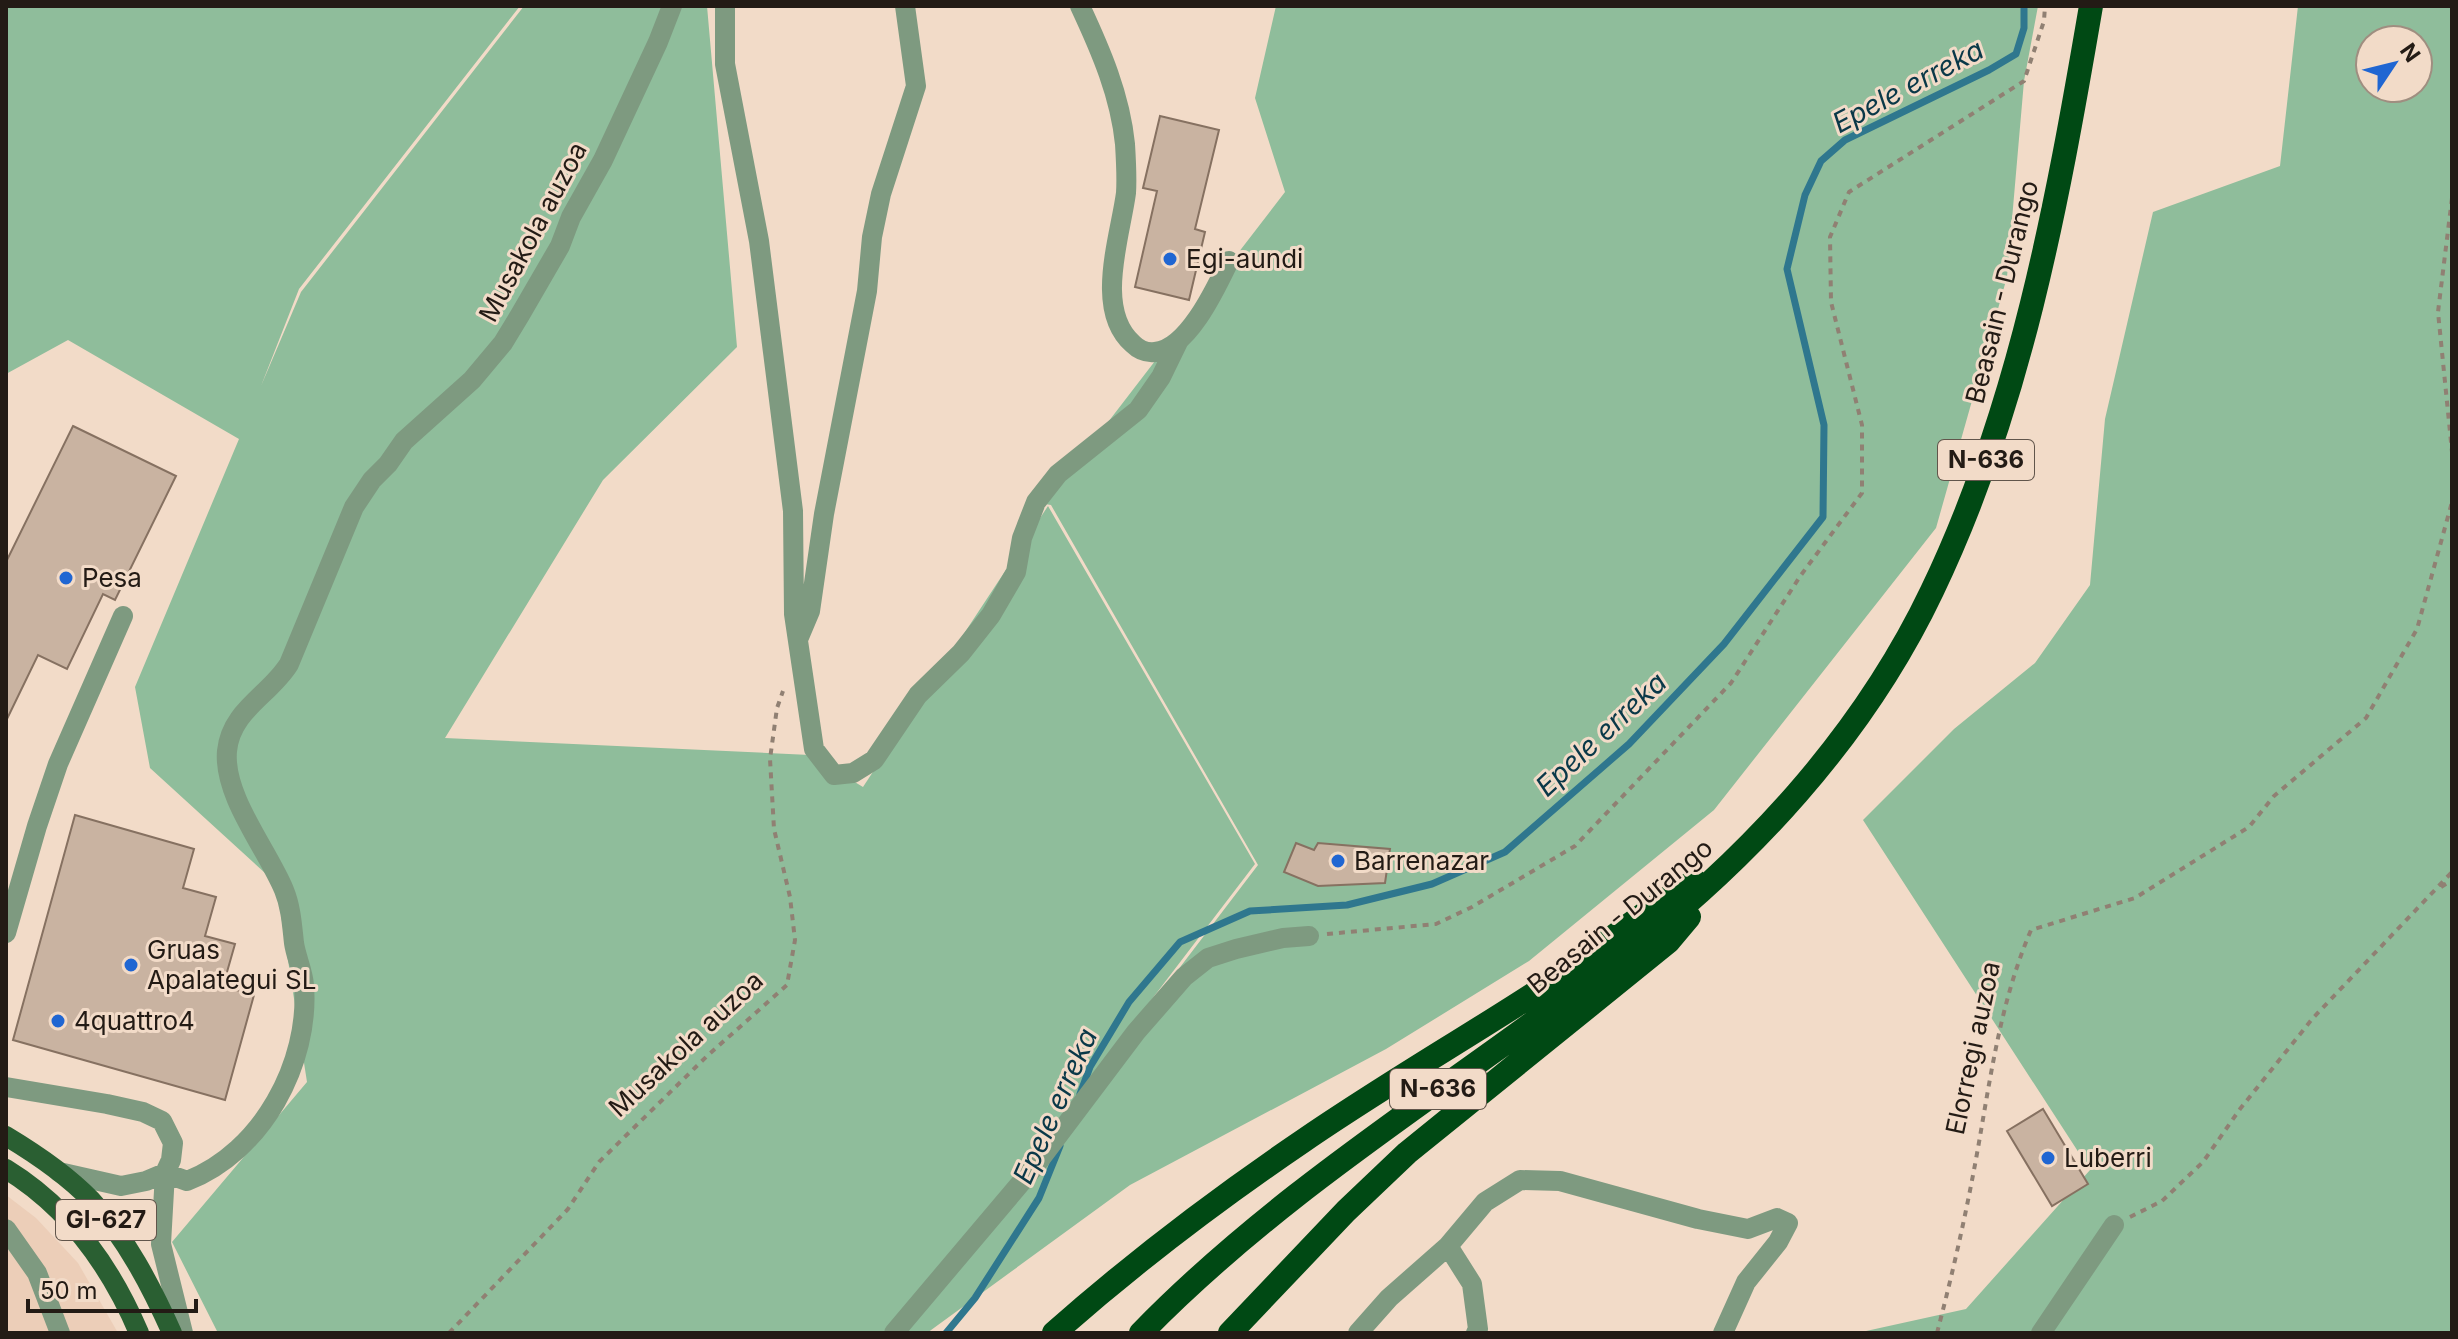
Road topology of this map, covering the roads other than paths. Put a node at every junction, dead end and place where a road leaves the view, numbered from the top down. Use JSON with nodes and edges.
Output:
{"nodes":[{"id":1,"x":672,"y":6,"type":"edge"},
{"id":2,"x":725,"y":6,"type":"edge"},
{"id":3,"x":905,"y":6,"type":"edge"},
{"id":4,"x":1080,"y":6,"type":"edge"},
{"id":5,"x":2091,"y":6,"type":"edge"},
{"id":6,"x":1229,"y":261,"type":"dead end"},
{"id":7,"x":1179,"y":340,"type":"junction"},
{"id":8,"x":123,"y":616,"type":"dead end"},
{"id":9,"x":799,"y":637,"type":"junction"},
{"id":10,"x":1742,"y":853,"type":"junction"},
{"id":11,"x":6,"y":933,"type":"edge"},
{"id":12,"x":1309,"y":936,"type":"road end"},
{"id":13,"x":6,"y":1087,"type":"edge"},
{"id":14,"x":6,"y":1136,"type":"edge"},
{"id":15,"x":6,"y":1169,"type":"edge"},
{"id":16,"x":59,"y":1172,"type":"junction"},
{"id":17,"x":165,"y":1173,"type":"junction"},
{"id":18,"x":2114,"y":1225,"type":"road end"},
{"id":19,"x":6,"y":1229,"type":"edge"},
{"id":20,"x":1448,"y":1246,"type":"junction"},
{"id":21,"x":60,"y":1333,"type":"edge"},
{"id":22,"x":139,"y":1333,"type":"edge"},
{"id":23,"x":172,"y":1333,"type":"edge"},
{"id":24,"x":183,"y":1333,"type":"edge"},
{"id":25,"x":894,"y":1333,"type":"edge"},
{"id":26,"x":1054,"y":1333,"type":"edge"},
{"id":27,"x":1141,"y":1333,"type":"edge"},
{"id":28,"x":1230,"y":1333,"type":"edge"},
{"id":29,"x":1358,"y":1333,"type":"edge"},
{"id":30,"x":1476,"y":1333,"type":"edge"},
{"id":31,"x":1723,"y":1333,"type":"edge"},
{"id":32,"x":2041,"y":1333,"type":"edge"}],
"edges":[{"from":1,"to":17,"type":"street","name":"Musakola auzoa"},
{"from":2,"to":9,"type":"street"},
{"from":3,"to":9,"type":"street"},
{"from":4,"to":7,"type":"street"},
{"from":5,"to":10,"type":"highway","name":"Beasain - Durango","number":"N-636"},
{"from":6,"to":7,"type":"street"},
{"from":7,"to":9,"type":"street"},
{"from":8,"to":11,"type":"street"},
{"from":10,"to":26,"type":"highway"},
{"from":10,"to":27,"type":"highway","name":"Beasain - Durango","number":"N-636"},
{"from":10,"to":28,"type":"highway"},
{"from":12,"to":25,"type":"street"},
{"from":13,"to":17,"type":"street"},
{"from":14,"to":16,"type":"main road","number":"GI-627"},
{"from":15,"to":22,"type":"main road","number":"GI-627"},
{"from":16,"to":17,"type":"street","name":"Musakola auzoa"},
{"from":16,"to":23,"type":"main road","number":"GI-627"},
{"from":17,"to":24,"type":"street"},
{"from":18,"to":32,"type":"street"},
{"from":19,"to":21,"type":"street"},
{"from":20,"to":29,"type":"street"},
{"from":20,"to":30,"type":"street"},
{"from":20,"to":31,"type":"street"}]}
